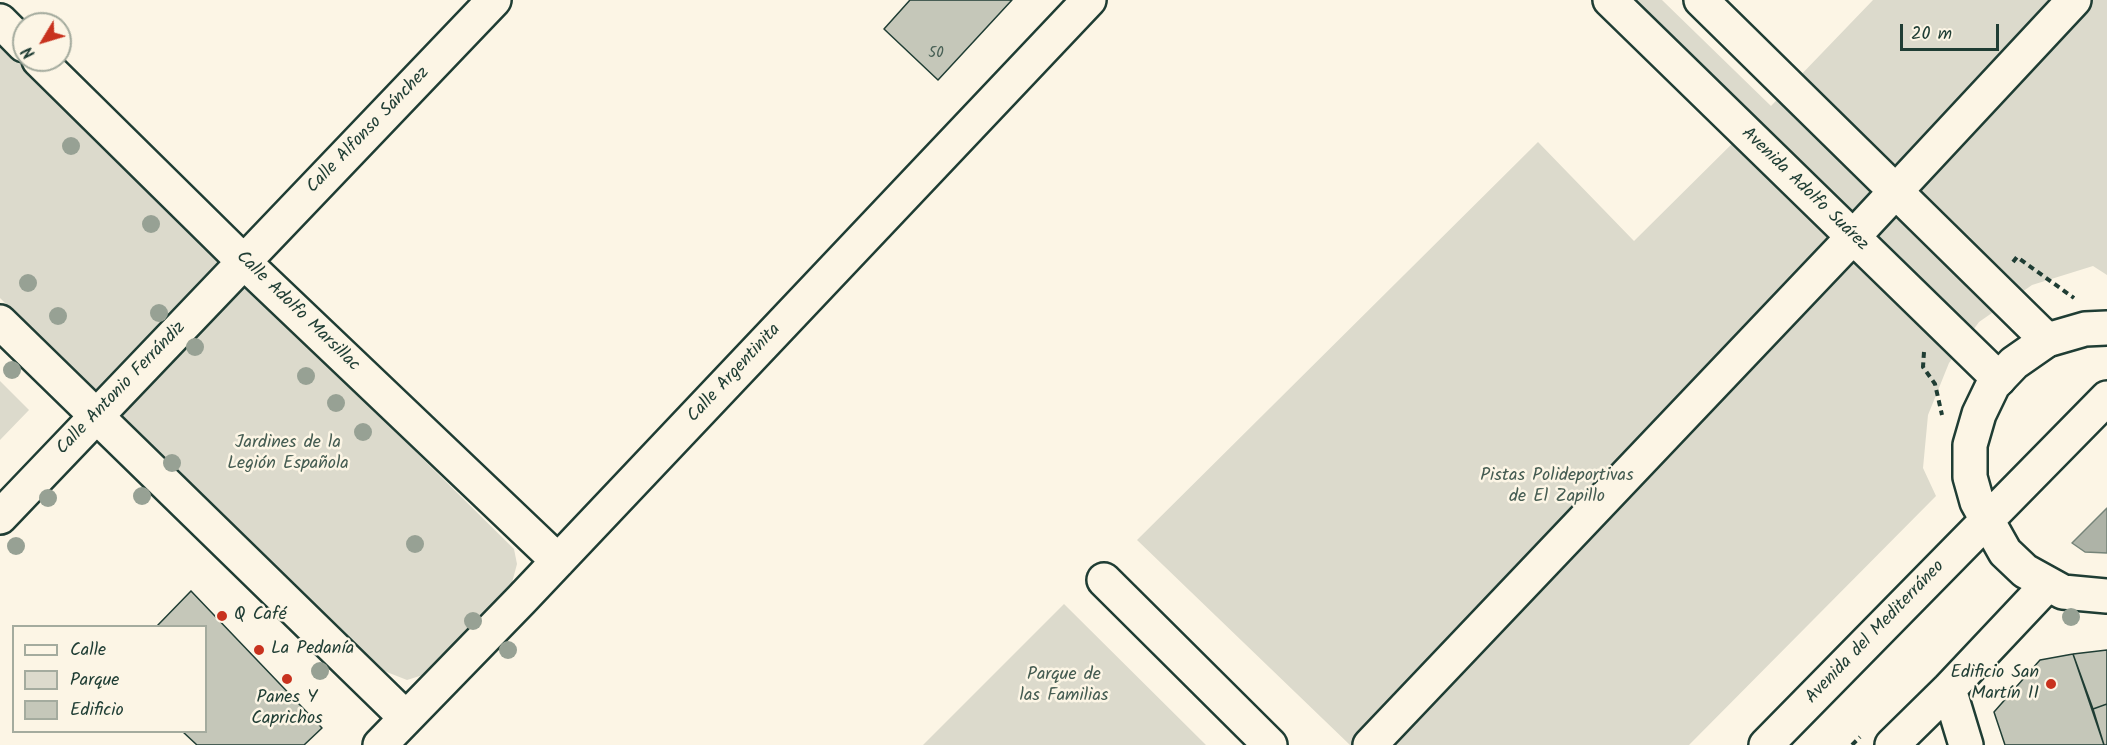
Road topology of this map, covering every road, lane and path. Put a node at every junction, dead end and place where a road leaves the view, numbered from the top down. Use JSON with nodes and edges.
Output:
{"nodes":[{"id":1,"x":494,"y":0,"type":"edge"},
{"id":2,"x":1089,"y":0,"type":"edge"},
{"id":3,"x":1610,"y":0,"type":"edge"},
{"id":4,"x":1701,"y":0,"type":"edge"},
{"id":5,"x":2074,"y":0,"type":"edge"},
{"id":6,"x":0,"y":21,"type":"edge"},
{"id":7,"x":12,"y":33,"type":"edge"},
{"id":8,"x":51,"y":72,"type":"edge"},
{"id":9,"x":1895,"y":191,"type":"junction"},
{"id":10,"x":1853,"y":237,"type":"junction"},
{"id":11,"x":2018,"y":257,"type":"dead end"},
{"id":12,"x":244,"y":262,"type":"junction"},
{"id":13,"x":2081,"y":300,"type":"dead end"},
{"id":14,"x":0,"y":322,"type":"edge"},
{"id":15,"x":2107,"y":328,"type":"edge"},
{"id":16,"x":2047,"y":340,"type":"junction"},
{"id":17,"x":1999,"y":379,"type":"junction"},
{"id":18,"x":2107,"y":398,"type":"edge"},
{"id":19,"x":96,"y":417,"type":"junction"},
{"id":20,"x":0,"y":517,"type":"edge"},
{"id":21,"x":1986,"y":521,"type":"junction"},
{"id":22,"x":558,"y":561,"type":"junction"},
{"id":23,"x":1104,"y":580,"type":"dead end"},
{"id":24,"x":2047,"y":585,"type":"junction"},
{"id":25,"x":2107,"y":596,"type":"edge"},
{"id":26,"x":1949,"y":689,"type":"junction"},
{"id":27,"x":405,"y":717,"type":"junction"},
{"id":28,"x":380,"y":745,"type":"edge"},
{"id":29,"x":1270,"y":745,"type":"edge"},
{"id":30,"x":1370,"y":745,"type":"edge"},
{"id":31,"x":1766,"y":745,"type":"edge"},
{"id":32,"x":1892,"y":745,"type":"edge"},
{"id":33,"x":1966,"y":745,"type":"edge"}],
"edges":[{"from":1,"to":12,"type":"street","name":"Calle Alfonso Sánchez"},
{"from":2,"to":22,"type":"street","name":"Calle Argentinita"},
{"from":3,"to":10,"type":"street","name":"Avenida Adolfo Suárez"},
{"from":4,"to":9,"type":"street"},
{"from":5,"to":9,"type":"street"},
{"from":6,"to":7,"type":"street"},
{"from":8,"to":12,"type":"street","name":"Calle Adolfo Marsillac"},
{"from":9,"to":10,"type":"street"},
{"from":9,"to":16,"type":"street"},
{"from":10,"to":17,"type":"street","name":"Avenida Adolfo Suárez"},
{"from":10,"to":30,"type":"street"},
{"from":11,"to":13,"type":"path"},
{"from":12,"to":19,"type":"street","name":"Calle Antonio Ferrándiz"},
{"from":12,"to":22,"type":"street","name":"Calle Adolfo Marsillac"},
{"from":14,"to":19,"type":"street"},
{"from":15,"to":16,"type":"street"},
{"from":16,"to":17,"type":"street"},
{"from":17,"to":21,"type":"street"},
{"from":18,"to":21,"type":"street","name":"Avenida del Mediterráneo"},
{"from":19,"to":20,"type":"street","name":"Calle Antonio Ferrándiz"},
{"from":19,"to":27,"type":"street"},
{"from":21,"to":24,"type":"street"},
{"from":21,"to":31,"type":"street","name":"Avenida del Mediterráneo"},
{"from":22,"to":27,"type":"street","name":"Calle Argentinita"},
{"from":23,"to":29,"type":"street"},
{"from":24,"to":25,"type":"street"},
{"from":24,"to":26,"type":"street"},
{"from":26,"to":32,"type":"street"},
{"from":26,"to":33,"type":"street"},
{"from":27,"to":28,"type":"street","name":"Calle Argentinita"}]}
